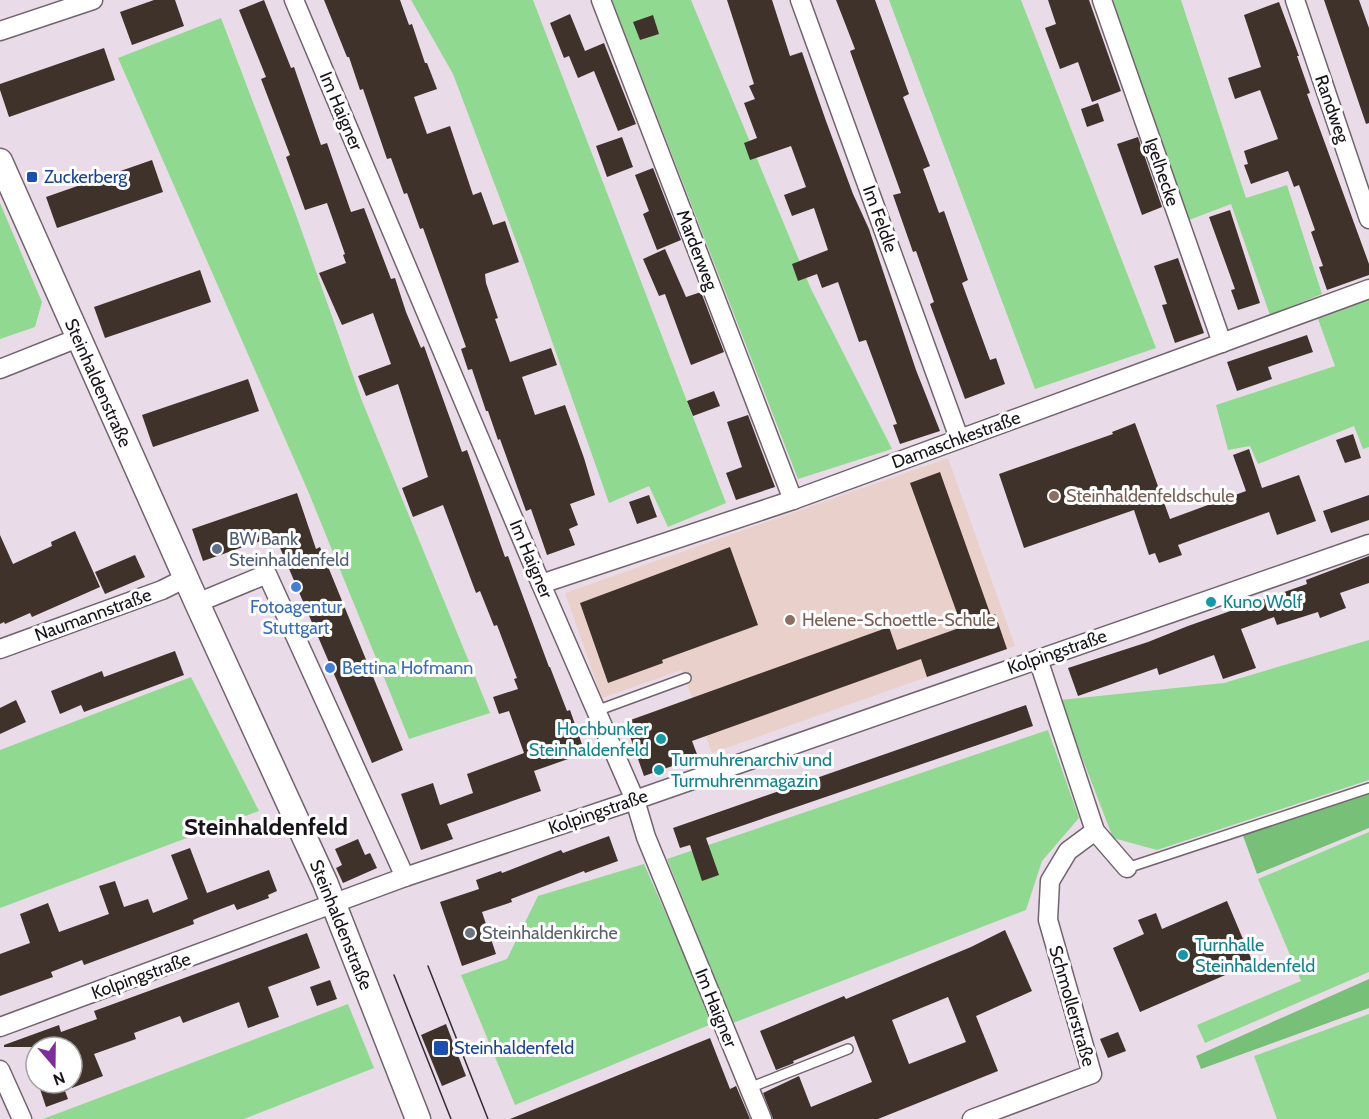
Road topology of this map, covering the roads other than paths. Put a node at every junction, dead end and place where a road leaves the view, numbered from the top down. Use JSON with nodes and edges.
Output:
{"nodes":[{"id":1,"x":93,"y":0,"type":"edge"},
{"id":2,"x":294,"y":0,"type":"edge"},
{"id":3,"x":601,"y":0,"type":"edge"},
{"id":4,"x":800,"y":0,"type":"edge"},
{"id":5,"x":1102,"y":0,"type":"edge"},
{"id":6,"x":1295,"y":0,"type":"edge"},
{"id":7,"x":0,"y":31,"type":"edge"},
{"id":8,"x":0,"y":161,"type":"edge"},
{"id":9,"x":1369,"y":219,"type":"edge"},
{"id":10,"x":1369,"y":289,"type":"edge"},
{"id":11,"x":78,"y":338,"type":"junction"},
{"id":12,"x":1222,"y":343,"type":"junction"},
{"id":13,"x":0,"y":369,"type":"edge"},
{"id":14,"x":959,"y":438,"type":"junction"},
{"id":15,"x":793,"y":500,"type":"junction"},
{"id":16,"x":1369,"y":544,"type":"edge"},
{"id":17,"x":186,"y":578,"type":"junction"},
{"id":18,"x":541,"y":584,"type":"junction"},
{"id":19,"x":197,"y":603,"type":"junction"},
{"id":20,"x":0,"y":649,"type":"edge"},
{"id":21,"x":1038,"y":659,"type":"junction"},
{"id":22,"x":686,"y":678,"type":"dead end"},
{"id":23,"x":596,"y":711,"type":"junction"},
{"id":24,"x":1369,"y":788,"type":"edge"},
{"id":25,"x":635,"y":800,"type":"junction"},
{"id":26,"x":1095,"y":831,"type":"junction"},
{"id":27,"x":1127,"y":868,"type":"joint"},
{"id":28,"x":405,"y":878,"type":"junction"},
{"id":29,"x":334,"y":905,"type":"junction"},
{"id":30,"x":0,"y":1027,"type":"edge"},
{"id":31,"x":848,"y":1049,"type":"dead end"},
{"id":32,"x":0,"y":1070,"type":"edge"},
{"id":33,"x":749,"y":1088,"type":"junction"},
{"id":34,"x":22,"y":1119,"type":"edge"},
{"id":35,"x":418,"y":1119,"type":"edge"},
{"id":36,"x":762,"y":1119,"type":"edge"},
{"id":37,"x":972,"y":1119,"type":"edge"}],
"edges":[{"from":1,"to":7,"type":"street"},
{"from":2,"to":18,"type":"street","name":"Im Haigner"},
{"from":3,"to":15,"type":"street","name":"Marderweg"},
{"from":4,"to":14,"type":"street","name":"Im Feldle"},
{"from":5,"to":12,"type":"street","name":"Igelhecke"},
{"from":6,"to":9,"type":"street","name":"Randweg"},
{"from":8,"to":11,"type":"street","name":"Steinhaldenstraße"},
{"from":10,"to":12,"type":"street","name":"Damaschkestraße"},
{"from":11,"to":13,"type":"street"},
{"from":11,"to":17,"type":"street","name":"Steinhaldenstraße"},
{"from":12,"to":14,"type":"street","name":"Damaschkestraße"},
{"from":14,"to":15,"type":"street","name":"Damaschkestraße"},
{"from":15,"to":18,"type":"street","name":"Damaschkestraße"},
{"from":16,"to":21,"type":"street","name":"Kolpingstraße"},
{"from":17,"to":19,"type":"street","name":"Steinhaldenstraße"},
{"from":17,"to":20,"type":"street","name":"Naumannstraße"},
{"from":18,"to":23,"type":"street","name":"Im Haigner"},
{"from":19,"to":28,"type":"street"},
{"from":19,"to":29,"type":"street","name":"Steinhaldenstraße"},
{"from":21,"to":25,"type":"street","name":"Kolpingstraße"},
{"from":21,"to":26,"type":"street"},
{"from":22,"to":23,"type":"lane"},
{"from":23,"to":25,"type":"street","name":"Im Haigner"},
{"from":24,"to":27,"type":"lane"},
{"from":25,"to":28,"type":"street","name":"Kolpingstraße"},
{"from":25,"to":33,"type":"street","name":"Im Haigner"},
{"from":26,"to":27,"type":"street"},
{"from":26,"to":37,"type":"street","name":"Schmollerstraße"},
{"from":28,"to":29,"type":"street","name":"Kolpingstraße"},
{"from":29,"to":30,"type":"street","name":"Kolpingstraße"},
{"from":29,"to":35,"type":"street","name":"Steinhaldenstraße"},
{"from":31,"to":33,"type":"lane"},
{"from":32,"to":34,"type":"street"},
{"from":33,"to":36,"type":"street","name":"Im Haigner"}]}
